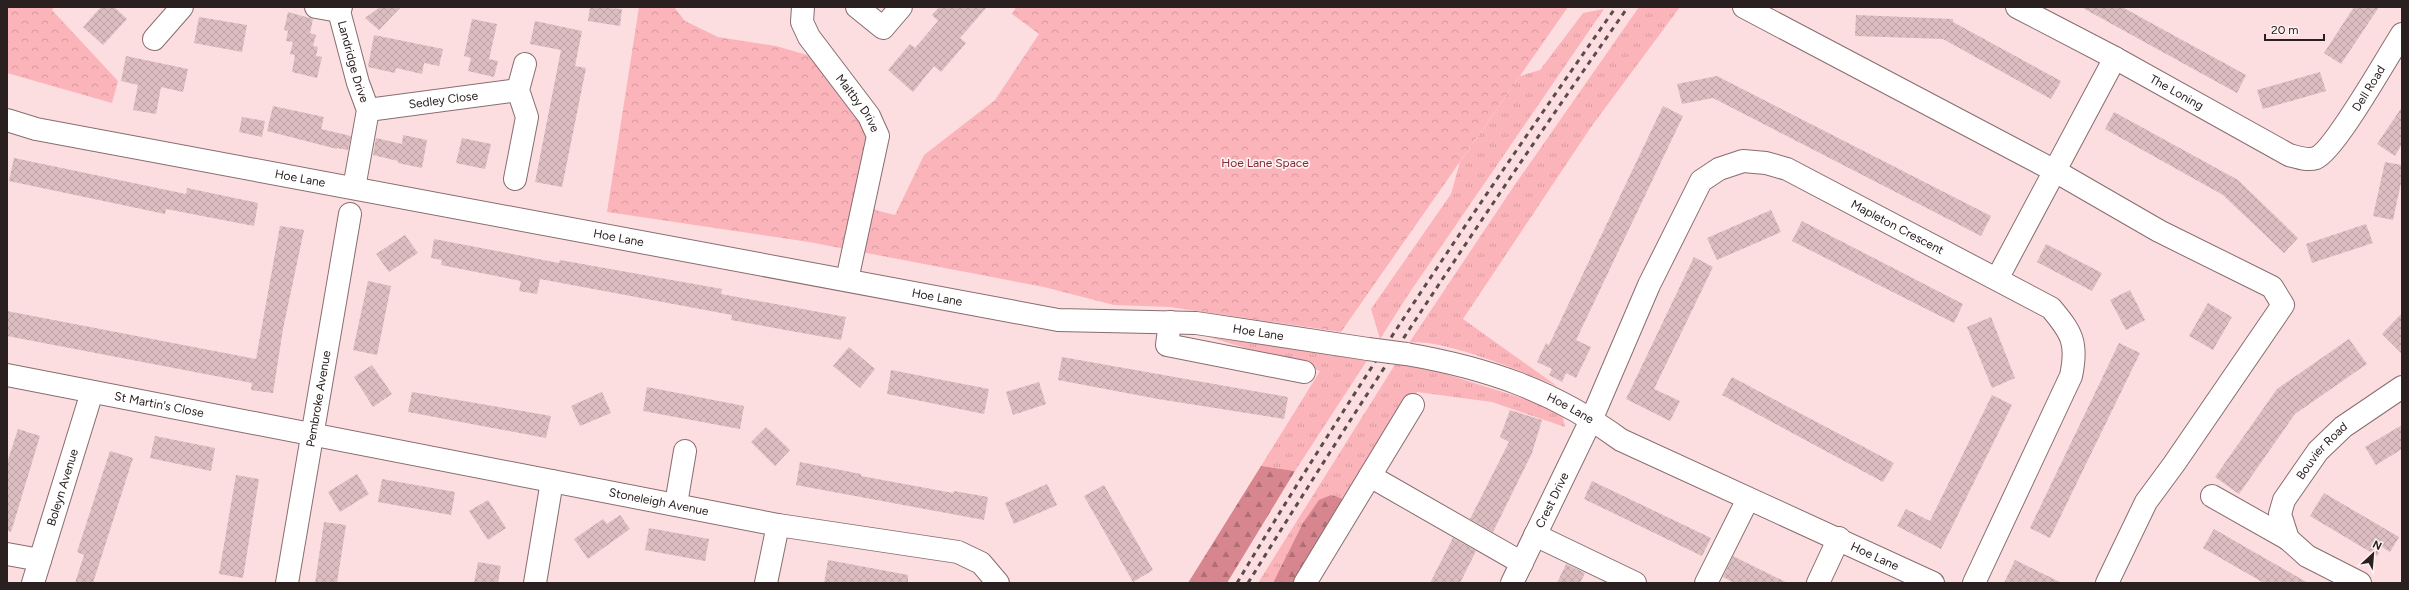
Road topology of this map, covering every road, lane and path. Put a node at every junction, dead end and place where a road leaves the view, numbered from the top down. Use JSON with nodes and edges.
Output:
{"nodes":[{"id":1,"x":182,"y":7,"type":"edge"},
{"id":2,"x":316,"y":7,"type":"edge"},
{"id":3,"x":803,"y":7,"type":"edge"},
{"id":4,"x":857,"y":7,"type":"edge"},
{"id":5,"x":902,"y":7,"type":"edge"},
{"id":6,"x":1744,"y":7,"type":"edge"},
{"id":7,"x":2018,"y":7,"type":"edge"},
{"id":8,"x":340,"y":9,"type":"edge"},
{"id":9,"x":2402,"y":34,"type":"edge"},
{"id":10,"x":154,"y":39,"type":"dead end"},
{"id":11,"x":2115,"y":58,"type":"junction"},
{"id":12,"x":525,"y":64,"type":"dead end"},
{"id":13,"x":518,"y":90,"type":"junction"},
{"id":14,"x":368,"y":110,"type":"junction"},
{"id":15,"x":7,"y":120,"type":"edge"},
{"id":16,"x":2334,"y":142,"type":"joint"},
{"id":17,"x":2055,"y":171,"type":"junction"},
{"id":18,"x":515,"y":179,"type":"dead end"},
{"id":19,"x":354,"y":188,"type":"junction"},
{"id":20,"x":350,"y":214,"type":"dead end"},
{"id":21,"x":1997,"y":279,"type":"junction"},
{"id":22,"x":847,"y":280,"type":"junction"},
{"id":23,"x":1170,"y":322,"type":"junction"},
{"id":24,"x":1304,"y":372,"type":"dead end"},
{"id":25,"x":7,"y":375,"type":"edge"},
{"id":26,"x":2402,"y":387,"type":"edge"},
{"id":27,"x":92,"y":392,"type":"junction"},
{"id":28,"x":1413,"y":405,"type":"dead end"},
{"id":29,"x":1592,"y":418,"type":"junction"},
{"id":30,"x":311,"y":434,"type":"junction"},
{"id":31,"x":685,"y":450,"type":"dead end"},
{"id":32,"x":1370,"y":476,"type":"junction"},
{"id":33,"x":552,"y":481,"type":"junction"},
{"id":34,"x":2212,"y":496,"type":"dead end"},
{"id":35,"x":1748,"y":499,"type":"junction"},
{"id":36,"x":676,"y":504,"type":"junction"},
{"id":37,"x":778,"y":525,"type":"junction"},
{"id":38,"x":1535,"y":535,"type":"junction"},
{"id":39,"x":1839,"y":538,"type":"junction"},
{"id":40,"x":2288,"y":539,"type":"junction"},
{"id":41,"x":7,"y":554,"type":"edge"},
{"id":42,"x":40,"y":560,"type":"junction"},
{"id":43,"x":1522,"y":563,"type":"junction"},
{"id":44,"x":33,"y":583,"type":"edge"},
{"id":45,"x":287,"y":583,"type":"edge"},
{"id":46,"x":535,"y":583,"type":"edge"},
{"id":47,"x":766,"y":583,"type":"edge"},
{"id":48,"x":998,"y":583,"type":"edge"},
{"id":49,"x":1305,"y":583,"type":"edge"},
{"id":50,"x":1512,"y":583,"type":"edge"},
{"id":51,"x":1635,"y":583,"type":"edge"},
{"id":52,"x":1706,"y":583,"type":"edge"},
{"id":53,"x":1818,"y":583,"type":"edge"},
{"id":54,"x":1933,"y":583,"type":"edge"},
{"id":55,"x":1974,"y":583,"type":"edge"},
{"id":56,"x":2107,"y":583,"type":"edge"},
{"id":57,"x":2360,"y":583,"type":"edge"}],
"edges":[{"from":1,"to":10,"type":"street"},
{"from":2,"to":8,"type":"street"},
{"from":3,"to":22,"type":"street","name":"Maltby Drive"},
{"from":4,"to":5,"type":"street"},
{"from":6,"to":17,"type":"street"},
{"from":7,"to":11,"type":"street","name":"The Loning"},
{"from":8,"to":14,"type":"street","name":"Landridge Drive"},
{"from":9,"to":16,"type":"street","name":"Dell Road"},
{"from":11,"to":16,"type":"street","name":"The Loning"},
{"from":11,"to":17,"type":"street"},
{"from":12,"to":13,"type":"street"},
{"from":13,"to":14,"type":"street","name":"Sedley Close"},
{"from":13,"to":18,"type":"street"},
{"from":14,"to":19,"type":"street","name":"Landridge Drive"},
{"from":15,"to":19,"type":"street","name":"Hoe Lane"},
{"from":17,"to":21,"type":"street"},
{"from":17,"to":56,"type":"street"},
{"from":19,"to":22,"type":"street","name":"Hoe Lane"},
{"from":20,"to":30,"type":"street","name":"Pembroke Avenue"},
{"from":21,"to":29,"type":"street","name":"Mapleton Crescent"},
{"from":21,"to":55,"type":"street","name":"Mapleton Crescent"},
{"from":22,"to":23,"type":"street","name":"Hoe Lane"},
{"from":23,"to":24,"type":"street"},
{"from":23,"to":29,"type":"street","name":"Hoe Lane","bridge":true},
{"from":25,"to":27,"type":"street","name":"St Martin's Close"},
{"from":26,"to":40,"type":"street","name":"Bouvier Road"},
{"from":27,"to":30,"type":"street","name":"St Martin's Close"},
{"from":27,"to":42,"type":"street","name":"Boleyn Avenue"},
{"from":28,"to":32,"type":"street"},
{"from":29,"to":35,"type":"street","name":"Hoe Lane"},
{"from":29,"to":38,"type":"street","name":"Crest Drive"},
{"from":30,"to":33,"type":"street","name":"Stoneleigh Avenue"},
{"from":30,"to":45,"type":"street","name":"Pembroke Avenue"},
{"from":31,"to":36,"type":"street"},
{"from":32,"to":43,"type":"street"},
{"from":32,"to":49,"type":"street"},
{"from":33,"to":36,"type":"street","name":"Stoneleigh Avenue"},
{"from":33,"to":46,"type":"street"},
{"from":34,"to":40,"type":"street"},
{"from":35,"to":39,"type":"street","name":"Hoe Lane"},
{"from":35,"to":52,"type":"street"},
{"from":36,"to":37,"type":"street","name":"Stoneleigh Avenue"},
{"from":37,"to":47,"type":"street"},
{"from":37,"to":48,"type":"street","name":"Stoneleigh Avenue"},
{"from":38,"to":43,"type":"street","name":"Crest Drive"},
{"from":38,"to":51,"type":"street"},
{"from":39,"to":53,"type":"street","name":"Hoe Lane"},
{"from":39,"to":54,"type":"street","name":"Hoe Lane"},
{"from":40,"to":57,"type":"street"},
{"from":41,"to":42,"type":"street"},
{"from":42,"to":44,"type":"street","name":"Boleyn Avenue"},
{"from":43,"to":50,"type":"street","name":"Crest Drive"}]}
